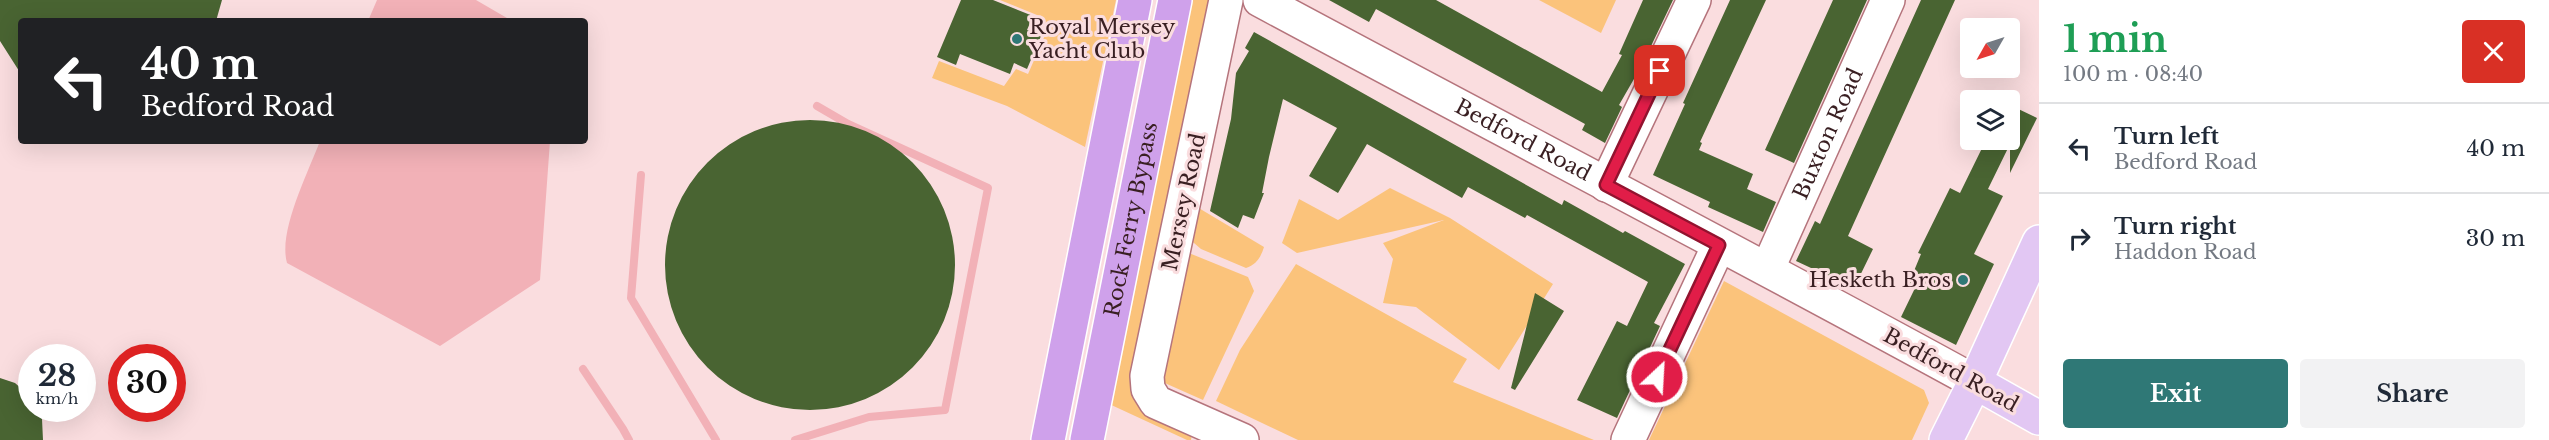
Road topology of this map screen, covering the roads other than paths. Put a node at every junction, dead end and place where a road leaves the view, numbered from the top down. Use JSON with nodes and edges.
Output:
{"nodes":[{"id":1,"x":1135,"y":0,"type":"edge"},
{"id":2,"x":1175,"y":0,"type":"edge"},
{"id":3,"x":1226,"y":0,"type":"edge"},
{"id":4,"x":1260,"y":0,"type":"edge"},
{"id":5,"x":1695,"y":0,"type":"edge"},
{"id":6,"x":1888,"y":0,"type":"edge"},
{"id":7,"x":1606,"y":185,"type":"junction"},
{"id":8,"x":2039,"y":242,"type":"edge"},
{"id":9,"x":1719,"y":245,"type":"junction"},
{"id":10,"x":1768,"y":268,"type":"junction"},
{"id":11,"x":1975,"y":382,"type":"junction"},
{"id":12,"x":2039,"y":418,"type":"edge"},
{"id":13,"x":1048,"y":440,"type":"edge"},
{"id":14,"x":1087,"y":440,"type":"edge"},
{"id":15,"x":1242,"y":440,"type":"edge"},
{"id":16,"x":1628,"y":440,"type":"edge"},
{"id":17,"x":1946,"y":440,"type":"edge"}],
"edges":[{"from":1,"to":13,"type":"highway","name":"Rock Ferry Bypass"},
{"from":2,"to":14,"type":"highway","name":"Rock Ferry Bypass"},
{"from":3,"to":15,"type":"street","name":"Mersey Road"},
{"from":4,"to":7,"type":"street","name":"Bedford Road"},
{"from":5,"to":7,"type":"street"},
{"from":6,"to":10,"type":"street","name":"Buxton Road"},
{"from":7,"to":9,"type":"street","name":"Bedford Road"},
{"from":8,"to":11,"type":"main road"},
{"from":9,"to":10,"type":"street","name":"Bedford Road"},
{"from":9,"to":16,"type":"street"},
{"from":10,"to":11,"type":"street","name":"Bedford Road"},
{"from":11,"to":12,"type":"main road","name":"Bedford Road"},
{"from":11,"to":17,"type":"main road"}]}
